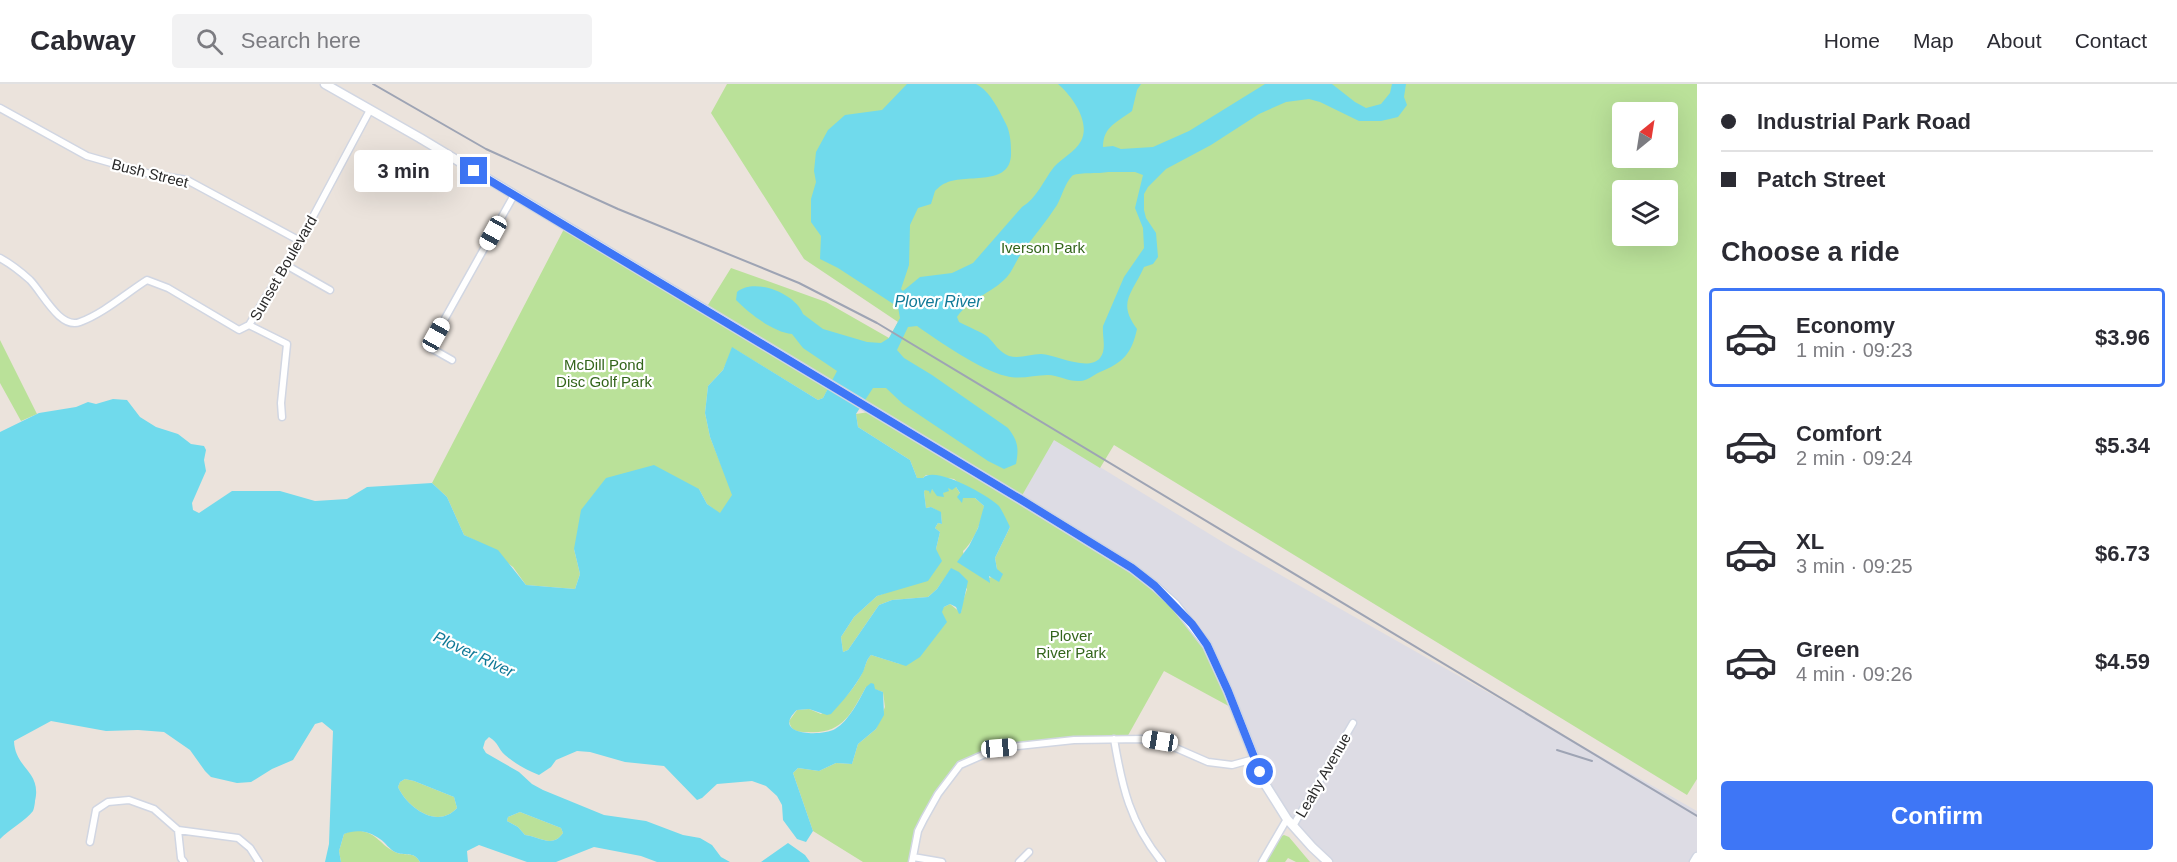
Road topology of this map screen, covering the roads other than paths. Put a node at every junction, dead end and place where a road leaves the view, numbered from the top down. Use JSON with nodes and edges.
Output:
{"nodes":[{"id":1,"x":325,"y":84,"type":"edge"},
{"id":2,"x":0,"y":108,"type":"edge"},
{"id":3,"x":370,"y":110,"type":"junction"},
{"id":4,"x":514,"y":195,"type":"junction"},
{"id":5,"x":300,"y":241,"type":"junction"},
{"id":6,"x":0,"y":258,"type":"edge"},
{"id":7,"x":286,"y":265,"type":"junction"},
{"id":8,"x":330,"y":290,"type":"dead end"},
{"id":9,"x":249,"y":325,"type":"junction"},
{"id":10,"x":452,"y":360,"type":"dead end"},
{"id":11,"x":282,"y":417,"type":"dead end"},
{"id":12,"x":1353,"y":723,"type":"dead end"},
{"id":13,"x":1114,"y":738,"type":"junction"},
{"id":14,"x":1254,"y":759,"type":"junction"},
{"id":15,"x":1287,"y":819,"type":"junction"},
{"id":16,"x":1293,"y":826,"type":"junction"},
{"id":17,"x":178,"y":830,"type":"junction"},
{"id":18,"x":90,"y":842,"type":"dead end"},
{"id":19,"x":1029,"y":852,"type":"dead end"},
{"id":20,"x":1697,"y":857,"type":"edge"},
{"id":21,"x":913,"y":859,"type":"edge"},
{"id":22,"x":184,"y":862,"type":"edge"},
{"id":23,"x":259,"y":862,"type":"edge"},
{"id":24,"x":942,"y":862,"type":"edge"},
{"id":25,"x":1019,"y":862,"type":"edge"},
{"id":26,"x":1162,"y":862,"type":"edge"},
{"id":27,"x":1262,"y":862,"type":"edge"},
{"id":28,"x":1328,"y":862,"type":"edge"},
{"id":29,"x":1694,"y":862,"type":"edge"}],
"edges":[{"from":1,"to":3,"type":"street"},
{"from":2,"to":5,"type":"street","name":"Bush Street"},
{"from":3,"to":4,"type":"street"},
{"from":3,"to":5,"type":"street","name":"Sunset Boulevard"},
{"from":4,"to":10,"type":"street"},
{"from":4,"to":14,"type":"street"},
{"from":5,"to":7,"type":"street","name":"Sunset Boulevard"},
{"from":6,"to":9,"type":"street"},
{"from":7,"to":8,"type":"street"},
{"from":7,"to":9,"type":"street","name":"Sunset Boulevard"},
{"from":9,"to":11,"type":"street","name":"Sunset Boulevard"},
{"from":12,"to":16,"type":"street","name":"Leahy Avenue"},
{"from":13,"to":14,"type":"street"},
{"from":13,"to":21,"type":"street"},
{"from":13,"to":26,"type":"street"},
{"from":14,"to":15,"type":"street"},
{"from":15,"to":16,"type":"street"},
{"from":15,"to":27,"type":"street","name":"Leahy Avenue"},
{"from":16,"to":28,"type":"street"},
{"from":17,"to":18,"type":"street"},
{"from":17,"to":22,"type":"street"},
{"from":17,"to":23,"type":"street"},
{"from":19,"to":25,"type":"street"},
{"from":20,"to":29,"type":"street"},
{"from":21,"to":24,"type":"street"}]}
